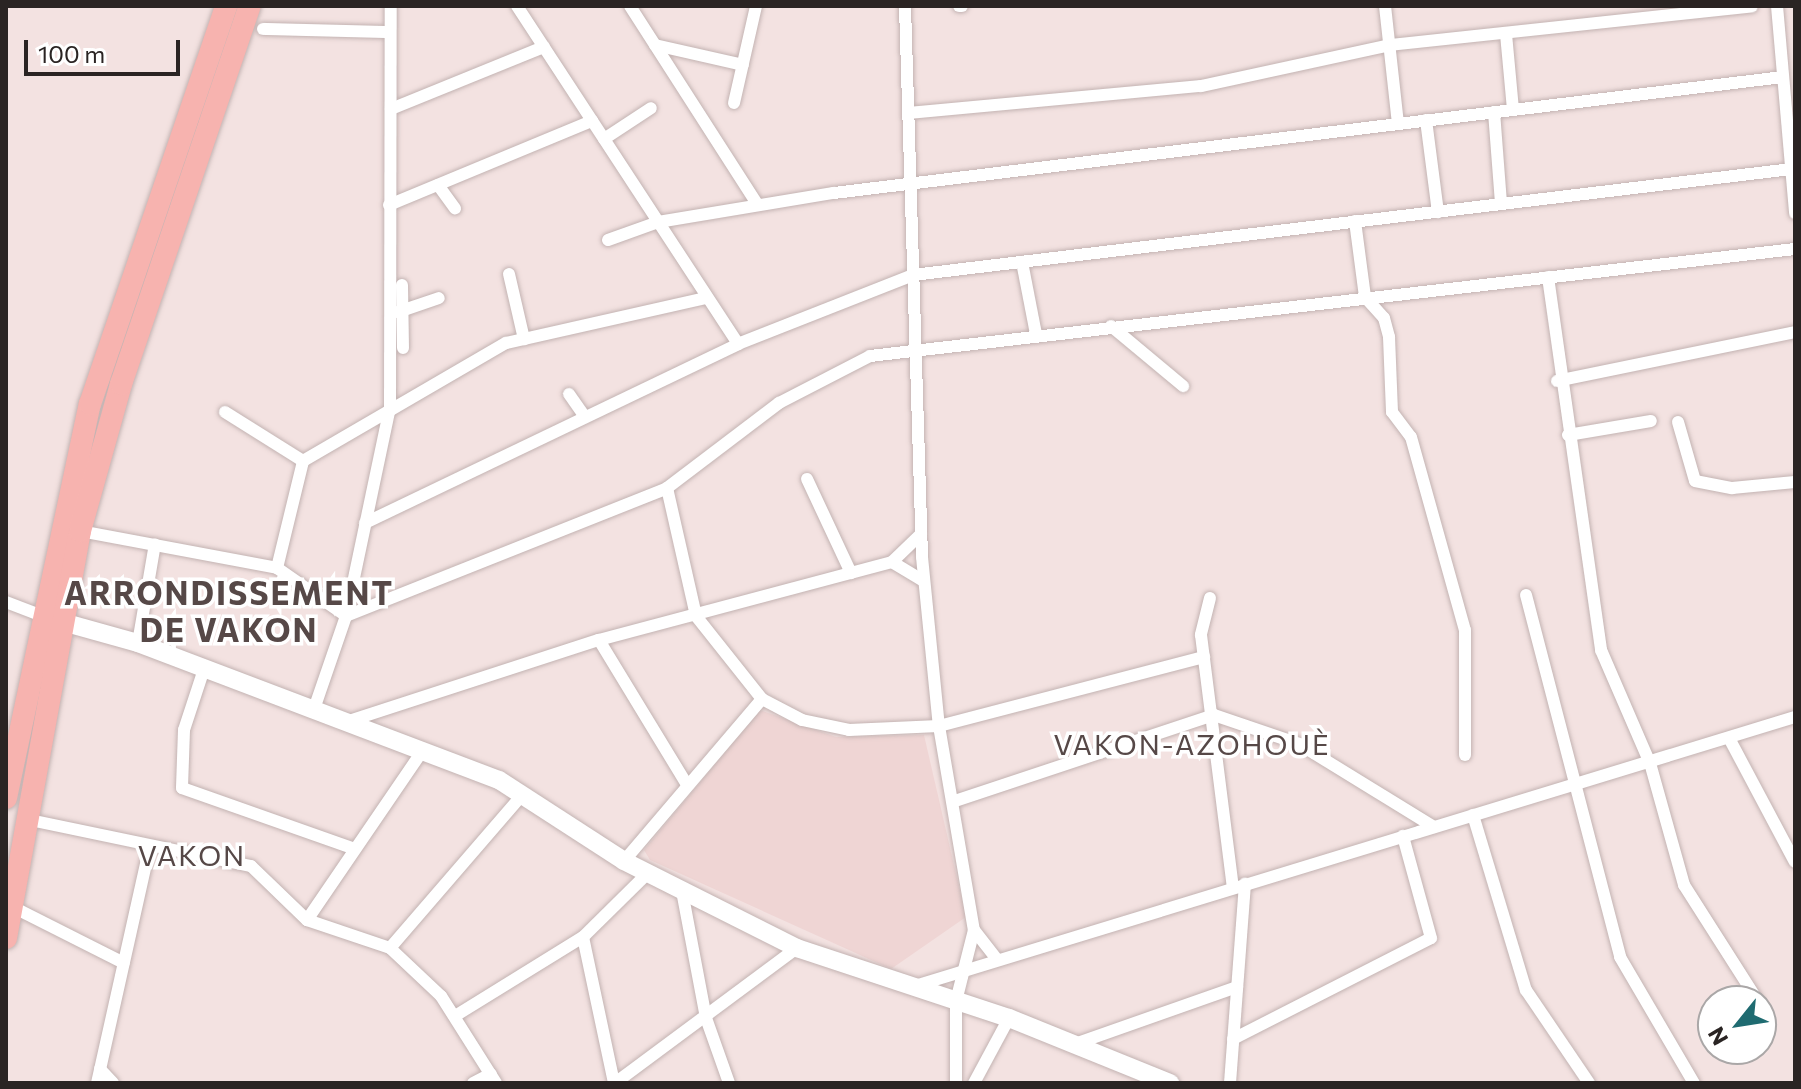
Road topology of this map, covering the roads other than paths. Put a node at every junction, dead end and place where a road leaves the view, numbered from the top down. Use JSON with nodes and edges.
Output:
{"nodes":[{"id":1,"x":226,"y":6,"type":"edge"},
{"id":2,"x":250,"y":6,"type":"edge"},
{"id":3,"x":391,"y":6,"type":"edge"},
{"id":4,"x":517,"y":6,"type":"edge"},
{"id":5,"x":630,"y":6,"type":"edge"},
{"id":6,"x":756,"y":6,"type":"edge"},
{"id":7,"x":905,"y":6,"type":"edge"},
{"id":8,"x":1385,"y":6,"type":"edge"},
{"id":9,"x":1752,"y":6,"type":"edge"},
{"id":10,"x":1777,"y":6,"type":"edge"},
{"id":11,"x":1679,"y":10,"type":"edge"},
{"id":12,"x":263,"y":29,"type":"dead end"},
{"id":13,"x":389,"y":32,"type":"junction"},
{"id":14,"x":1506,"y":34,"type":"junction"},
{"id":15,"x":655,"y":45,"type":"junction"},
{"id":16,"x":1390,"y":45,"type":"junction"},
{"id":17,"x":544,"y":47,"type":"junction"},
{"id":18,"x":743,"y":65,"type":"junction"},
{"id":19,"x":1783,"y":77,"type":"junction"},
{"id":20,"x":734,"y":103,"type":"dead end"},
{"id":21,"x":651,"y":108,"type":"dead end"},
{"id":22,"x":391,"y":109,"type":"junction"},
{"id":23,"x":1513,"y":109,"type":"junction"},
{"id":24,"x":1494,"y":112,"type":"junction"},
{"id":25,"x":909,"y":113,"type":"junction"},
{"id":26,"x":1426,"y":120,"type":"junction"},
{"id":27,"x":592,"y":121,"type":"junction"},
{"id":28,"x":1398,"y":123,"type":"junction"},
{"id":29,"x":604,"y":139,"type":"junction"},
{"id":30,"x":1791,"y":169,"type":"junction"},
{"id":31,"x":911,"y":183,"type":"junction"},
{"id":32,"x":438,"y":185,"type":"junction"},
{"id":33,"x":757,"y":204,"type":"junction"},
{"id":34,"x":1501,"y":204,"type":"junction"},
{"id":35,"x":389,"y":205,"type":"junction"},
{"id":36,"x":455,"y":208,"type":"dead end"},
{"id":37,"x":1438,"y":212,"type":"junction"},
{"id":38,"x":1795,"y":213,"type":"edge"},
{"id":39,"x":1355,"y":221,"type":"junction"},
{"id":40,"x":658,"y":222,"type":"junction"},
{"id":41,"x":608,"y":240,"type":"dead end"},
{"id":42,"x":1795,"y":249,"type":"edge"},
{"id":43,"x":1022,"y":262,"type":"junction"},
{"id":44,"x":509,"y":274,"type":"dead end"},
{"id":45,"x":913,"y":275,"type":"junction"},
{"id":46,"x":1548,"y":277,"type":"junction"},
{"id":47,"x":402,"y":285,"type":"dead end"},
{"id":48,"x":1365,"y":297,"type":"junction"},
{"id":49,"x":439,"y":298,"type":"dead end"},
{"id":50,"x":706,"y":298,"type":"junction"},
{"id":51,"x":396,"y":313,"type":"junction"},
{"id":52,"x":1111,"y":326,"type":"junction"},
{"id":53,"x":1795,"y":332,"type":"edge"},
{"id":54,"x":1036,"y":334,"type":"junction"},
{"id":55,"x":524,"y":339,"type":"junction"},
{"id":56,"x":738,"y":344,"type":"junction"},
{"id":57,"x":403,"y":348,"type":"dead end"},
{"id":58,"x":912,"y":348,"type":"junction"},
{"id":59,"x":1557,"y":381,"type":"junction"},
{"id":60,"x":1183,"y":386,"type":"dead end"},
{"id":61,"x":569,"y":394,"type":"dead end"},
{"id":62,"x":390,"y":407,"type":"junction"},
{"id":63,"x":225,"y":412,"type":"dead end"},
{"id":64,"x":585,"y":417,"type":"junction"},
{"id":65,"x":1651,"y":421,"type":"dead end"},
{"id":66,"x":1678,"y":422,"type":"dead end"},
{"id":67,"x":1568,"y":435,"type":"junction"},
{"id":68,"x":303,"y":461,"type":"junction"},
{"id":69,"x":807,"y":479,"type":"dead end"},
{"id":70,"x":1795,"y":482,"type":"edge"},
{"id":71,"x":667,"y":488,"type":"junction"},
{"id":72,"x":365,"y":523,"type":"junction"},
{"id":73,"x":80,"y":531,"type":"junction"},
{"id":74,"x":921,"y":534,"type":"junction"},
{"id":75,"x":155,"y":544,"type":"junction"},
{"id":76,"x":892,"y":562,"type":"junction"},
{"id":77,"x":277,"y":568,"type":"junction"},
{"id":78,"x":851,"y":573,"type":"junction"},
{"id":79,"x":924,"y":581,"type":"junction"},
{"id":80,"x":1526,"y":595,"type":"dead end"},
{"id":81,"x":1210,"y":598,"type":"dead end"},
{"id":82,"x":6,"y":602,"type":"edge"},
{"id":83,"x":346,"y":616,"type":"junction"},
{"id":84,"x":696,"y":616,"type":"junction"},
{"id":85,"x":51,"y":619,"type":"junction"},
{"id":86,"x":599,"y":640,"type":"junction"},
{"id":87,"x":138,"y":643,"type":"junction"},
{"id":88,"x":1204,"y":657,"type":"junction"},
{"id":89,"x":204,"y":669,"type":"junction"},
{"id":90,"x":762,"y":699,"type":"junction"},
{"id":91,"x":313,"y":712,"type":"junction"},
{"id":92,"x":1214,"y":715,"type":"junction"},
{"id":93,"x":1795,"y":717,"type":"edge"},
{"id":94,"x":343,"y":723,"type":"junction"},
{"id":95,"x":939,"y":726,"type":"junction"},
{"id":96,"x":1729,"y":738,"type":"junction"},
{"id":97,"x":423,"y":750,"type":"junction"},
{"id":98,"x":1465,"y":755,"type":"dead end"},
{"id":99,"x":1650,"y":763,"type":"junction"},
{"id":100,"x":686,"y":783,"type":"junction"},
{"id":101,"x":1578,"y":783,"type":"junction"},
{"id":102,"x":523,"y":794,"type":"junction"},
{"id":103,"x":6,"y":798,"type":"edge"},
{"id":104,"x":955,"y":801,"type":"junction"},
{"id":105,"x":1473,"y":815,"type":"junction"},
{"id":106,"x":30,"y":820,"type":"junction"},
{"id":107,"x":1434,"y":827,"type":"junction"},
{"id":108,"x":1403,"y":836,"type":"junction"},
{"id":109,"x":150,"y":846,"type":"junction"},
{"id":110,"x":355,"y":849,"type":"junction"},
{"id":111,"x":624,"y":861,"type":"junction"},
{"id":112,"x":1795,"y":862,"type":"edge"},
{"id":113,"x":648,"y":873,"type":"junction"},
{"id":114,"x":1239,"y":886,"type":"junction"},
{"id":115,"x":682,"y":891,"type":"junction"},
{"id":116,"x":13,"y":907,"type":"junction"},
{"id":117,"x":307,"y":920,"type":"junction"},
{"id":118,"x":974,"y":930,"type":"junction"},
{"id":119,"x":583,"y":937,"type":"junction"},
{"id":120,"x":6,"y":938,"type":"edge"},
{"id":121,"x":390,"y":948,"type":"junction"},
{"id":122,"x":797,"y":948,"type":"junction"},
{"id":123,"x":997,"y":959,"type":"junction"},
{"id":124,"x":124,"y":963,"type":"junction"},
{"id":125,"x":961,"y":970,"type":"junction"},
{"id":126,"x":1748,"y":985,"type":"edge"},
{"id":127,"x":915,"y":986,"type":"junction"},
{"id":128,"x":1237,"y":987,"type":"junction"},
{"id":129,"x":956,"y":1001,"type":"junction"},
{"id":130,"x":455,"y":1016,"type":"junction"},
{"id":131,"x":706,"y":1018,"type":"junction"},
{"id":132,"x":1009,"y":1018,"type":"junction"},
{"id":133,"x":1233,"y":1039,"type":"junction"},
{"id":134,"x":1075,"y":1044,"type":"junction"},
{"id":135,"x":100,"y":1069,"type":"junction"},
{"id":136,"x":494,"y":1078,"type":"edge"},
{"id":137,"x":97,"y":1083,"type":"edge"},
{"id":138,"x":113,"y":1083,"type":"edge"},
{"id":139,"x":473,"y":1083,"type":"edge"},
{"id":140,"x":614,"y":1083,"type":"edge"},
{"id":141,"x":729,"y":1083,"type":"edge"},
{"id":142,"x":956,"y":1083,"type":"edge"},
{"id":143,"x":975,"y":1083,"type":"edge"},
{"id":144,"x":1170,"y":1083,"type":"edge"},
{"id":145,"x":1230,"y":1083,"type":"edge"},
{"id":146,"x":1589,"y":1083,"type":"edge"},
{"id":147,"x":1694,"y":1083,"type":"edge"}],
"edges":[{"from":1,"to":85,"type":"highway"},
{"from":2,"to":73,"type":"highway"},
{"from":3,"to":13,"type":"street"},
{"from":4,"to":17,"type":"street"},
{"from":5,"to":15,"type":"street"},
{"from":6,"to":18,"type":"street"},
{"from":7,"to":25,"type":"street"},
{"from":8,"to":16,"type":"street"},
{"from":9,"to":11,"type":"street"},
{"from":10,"to":19,"type":"street"},
{"from":11,"to":14,"type":"street"},
{"from":12,"to":13,"type":"street"},
{"from":13,"to":22,"type":"street"},
{"from":14,"to":16,"type":"street"},
{"from":14,"to":23,"type":"street"},
{"from":15,"to":18,"type":"street"},
{"from":15,"to":33,"type":"street"},
{"from":16,"to":25,"type":"street"},
{"from":16,"to":28,"type":"street"},
{"from":17,"to":22,"type":"street"},
{"from":17,"to":27,"type":"street"},
{"from":18,"to":20,"type":"street"},
{"from":19,"to":23,"type":"street"},
{"from":19,"to":30,"type":"street"},
{"from":21,"to":29,"type":"street"},
{"from":22,"to":35,"type":"street"},
{"from":23,"to":24,"type":"street"},
{"from":24,"to":26,"type":"street"},
{"from":24,"to":34,"type":"street"},
{"from":25,"to":31,"type":"street"},
{"from":26,"to":28,"type":"street"},
{"from":26,"to":37,"type":"street"},
{"from":27,"to":29,"type":"street"},
{"from":27,"to":32,"type":"street"},
{"from":28,"to":31,"type":"street"},
{"from":29,"to":40,"type":"street"},
{"from":30,"to":34,"type":"street"},
{"from":30,"to":38,"type":"street"},
{"from":31,"to":33,"type":"street"},
{"from":31,"to":45,"type":"street"},
{"from":32,"to":35,"type":"street"},
{"from":32,"to":36,"type":"street"},
{"from":33,"to":40,"type":"street"},
{"from":34,"to":37,"type":"street"},
{"from":35,"to":51,"type":"street"},
{"from":37,"to":39,"type":"street"},
{"from":39,"to":43,"type":"street"},
{"from":39,"to":48,"type":"street"},
{"from":40,"to":41,"type":"street"},
{"from":40,"to":50,"type":"street"},
{"from":42,"to":46,"type":"street"},
{"from":43,"to":45,"type":"street"},
{"from":43,"to":54,"type":"street"},
{"from":44,"to":55,"type":"street"},
{"from":45,"to":56,"type":"street"},
{"from":45,"to":58,"type":"street"},
{"from":46,"to":48,"type":"street"},
{"from":46,"to":59,"type":"street"},
{"from":47,"to":51,"type":"street"},
{"from":48,"to":52,"type":"street"},
{"from":48,"to":98,"type":"street"},
{"from":49,"to":51,"type":"street"},
{"from":50,"to":55,"type":"street"},
{"from":50,"to":56,"type":"street"},
{"from":51,"to":57,"type":"street"},
{"from":51,"to":62,"type":"street"},
{"from":52,"to":54,"type":"street"},
{"from":52,"to":60,"type":"street"},
{"from":53,"to":59,"type":"street"},
{"from":54,"to":58,"type":"street"},
{"from":55,"to":62,"type":"street"},
{"from":56,"to":64,"type":"street"},
{"from":58,"to":71,"type":"street"},
{"from":58,"to":74,"type":"street"},
{"from":59,"to":67,"type":"street"},
{"from":61,"to":64,"type":"street"},
{"from":62,"to":68,"type":"street"},
{"from":62,"to":72,"type":"street"},
{"from":63,"to":68,"type":"street"},
{"from":64,"to":72,"type":"street"},
{"from":65,"to":67,"type":"street"},
{"from":66,"to":70,"type":"street"},
{"from":67,"to":99,"type":"street"},
{"from":68,"to":77,"type":"street"},
{"from":69,"to":78,"type":"street"},
{"from":71,"to":83,"type":"street"},
{"from":71,"to":84,"type":"street"},
{"from":72,"to":83,"type":"street"},
{"from":73,"to":75,"type":"street"},
{"from":73,"to":85,"type":"highway"},
{"from":74,"to":76,"type":"street"},
{"from":74,"to":79,"type":"street"},
{"from":75,"to":77,"type":"street"},
{"from":75,"to":87,"type":"street"},
{"from":76,"to":78,"type":"street"},
{"from":76,"to":79,"type":"street"},
{"from":77,"to":83,"type":"street"},
{"from":78,"to":84,"type":"street"},
{"from":79,"to":95,"type":"street"},
{"from":80,"to":101,"type":"street"},
{"from":81,"to":88,"type":"street"},
{"from":82,"to":85,"type":"street"},
{"from":83,"to":91,"type":"street"},
{"from":84,"to":86,"type":"street"},
{"from":84,"to":90,"type":"street"},
{"from":85,"to":87,"type":"main road"},
{"from":85,"to":103,"type":"highway"},
{"from":85,"to":106,"type":"highway"},
{"from":86,"to":94,"type":"street"},
{"from":86,"to":100,"type":"street"},
{"from":87,"to":89,"type":"main road"},
{"from":88,"to":92,"type":"street"},
{"from":88,"to":95,"type":"street"},
{"from":89,"to":91,"type":"main road"},
{"from":89,"to":110,"type":"street"},
{"from":90,"to":95,"type":"street"},
{"from":90,"to":100,"type":"street"},
{"from":91,"to":94,"type":"main road"},
{"from":92,"to":104,"type":"street"},
{"from":92,"to":107,"type":"street"},
{"from":92,"to":114,"type":"street"},
{"from":93,"to":96,"type":"street"},
{"from":94,"to":97,"type":"main road"},
{"from":95,"to":104,"type":"street"},
{"from":96,"to":99,"type":"street"},
{"from":96,"to":112,"type":"street"},
{"from":97,"to":102,"type":"main road"},
{"from":97,"to":110,"type":"street"},
{"from":99,"to":101,"type":"street"},
{"from":99,"to":126,"type":"street"},
{"from":100,"to":111,"type":"street"},
{"from":101,"to":105,"type":"street"},
{"from":101,"to":147,"type":"street"},
{"from":102,"to":111,"type":"main road"},
{"from":102,"to":121,"type":"street"},
{"from":104,"to":118,"type":"street"},
{"from":105,"to":107,"type":"street"},
{"from":105,"to":146,"type":"street"},
{"from":106,"to":109,"type":"street"},
{"from":106,"to":116,"type":"highway"},
{"from":107,"to":108,"type":"street"},
{"from":108,"to":114,"type":"street"},
{"from":108,"to":133,"type":"street"},
{"from":109,"to":117,"type":"street"},
{"from":109,"to":124,"type":"street"},
{"from":110,"to":117,"type":"street"},
{"from":111,"to":113,"type":"main road"},
{"from":113,"to":115,"type":"main road"},
{"from":113,"to":119,"type":"street"},
{"from":114,"to":123,"type":"street"},
{"from":114,"to":128,"type":"street"},
{"from":115,"to":122,"type":"main road"},
{"from":115,"to":131,"type":"street"},
{"from":116,"to":120,"type":"highway"},
{"from":116,"to":124,"type":"street"},
{"from":117,"to":121,"type":"street"},
{"from":118,"to":123,"type":"street"},
{"from":118,"to":125,"type":"street"},
{"from":119,"to":130,"type":"street"},
{"from":119,"to":140,"type":"street"},
{"from":121,"to":130,"type":"street"},
{"from":122,"to":127,"type":"main road"},
{"from":122,"to":131,"type":"street"},
{"from":123,"to":125,"type":"street"},
{"from":124,"to":135,"type":"street"},
{"from":125,"to":127,"type":"street"},
{"from":125,"to":129,"type":"street"},
{"from":127,"to":129,"type":"main road"},
{"from":128,"to":133,"type":"street"},
{"from":128,"to":134,"type":"street"},
{"from":129,"to":132,"type":"main road"},
{"from":129,"to":142,"type":"street"},
{"from":130,"to":136,"type":"street"},
{"from":131,"to":140,"type":"street"},
{"from":131,"to":141,"type":"street"},
{"from":132,"to":134,"type":"main road"},
{"from":132,"to":143,"type":"street"},
{"from":133,"to":145,"type":"street"},
{"from":134,"to":144,"type":"main road"},
{"from":135,"to":137,"type":"street"},
{"from":135,"to":138,"type":"street"},
{"from":136,"to":139,"type":"street"}]}
